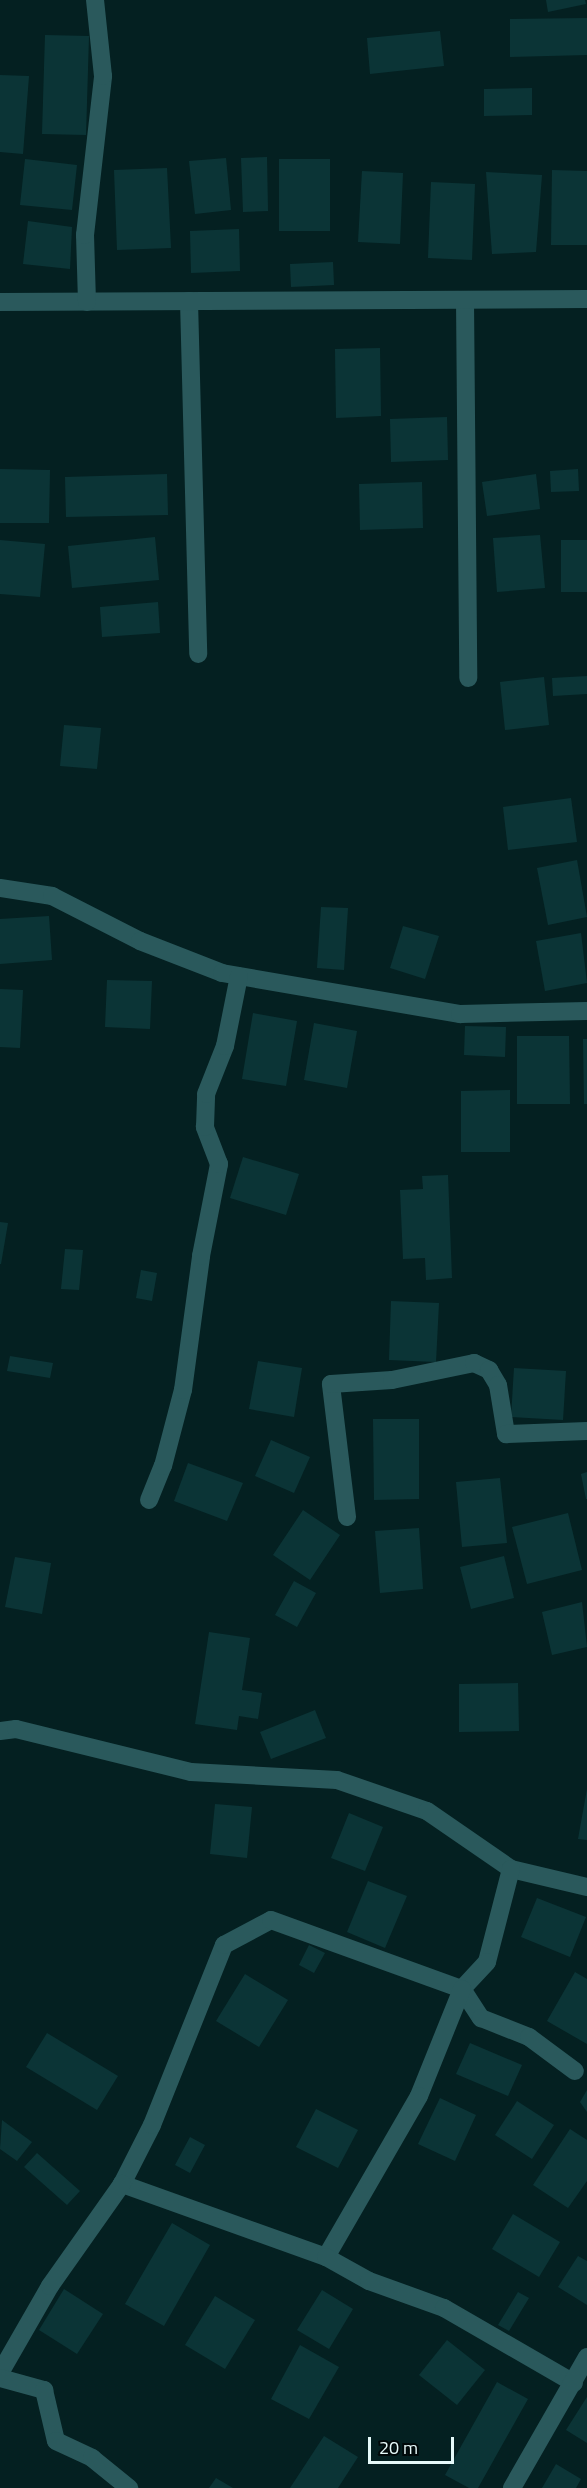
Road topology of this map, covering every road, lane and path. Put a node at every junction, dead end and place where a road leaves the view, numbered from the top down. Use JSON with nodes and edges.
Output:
{"nodes":[{"id":1,"x":95,"y":0,"type":"edge"},
{"id":2,"x":587,"y":299,"type":"edge"},
{"id":3,"x":465,"y":300,"type":"junction"},
{"id":4,"x":189,"y":301,"type":"junction"},
{"id":5,"x":0,"y":302,"type":"edge"},
{"id":6,"x":87,"y":302,"type":"junction"},
{"id":7,"x":198,"y":654,"type":"dead end"},
{"id":8,"x":468,"y":678,"type":"dead end"},
{"id":9,"x":0,"y":888,"type":"edge"},
{"id":10,"x":238,"y":976,"type":"junction"},
{"id":11,"x":587,"y":1011,"type":"edge"},
{"id":12,"x":587,"y":1431,"type":"edge"},
{"id":13,"x":149,"y":1500,"type":"dead end"},
{"id":14,"x":347,"y":1517,"type":"dead end"},
{"id":15,"x":0,"y":1731,"type":"edge"},
{"id":16,"x":511,"y":1869,"type":"junction"},
{"id":17,"x":587,"y":1887,"type":"edge"},
{"id":18,"x":462,"y":1989,"type":"junction"},
{"id":19,"x":575,"y":2071,"type":"dead end"},
{"id":20,"x":122,"y":2184,"type":"junction"},
{"id":21,"x":326,"y":2257,"type":"junction"},
{"id":22,"x":587,"y":2358,"type":"edge"},
{"id":23,"x":0,"y":2373,"type":"edge"},
{"id":24,"x":0,"y":2378,"type":"edge"},
{"id":25,"x":574,"y":2383,"type":"junction"},
{"id":26,"x":129,"y":2488,"type":"edge"},
{"id":27,"x":513,"y":2488,"type":"edge"}],
"edges":[{"from":1,"to":6,"type":"street"},
{"from":2,"to":3,"type":"street"},
{"from":3,"to":4,"type":"street"},
{"from":3,"to":8,"type":"street"},
{"from":4,"to":6,"type":"street"},
{"from":4,"to":7,"type":"street"},
{"from":5,"to":6,"type":"street"},
{"from":9,"to":10,"type":"street"},
{"from":10,"to":11,"type":"street"},
{"from":10,"to":13,"type":"street"},
{"from":12,"to":14,"type":"street"},
{"from":15,"to":16,"type":"street"},
{"from":16,"to":17,"type":"street"},
{"from":16,"to":18,"type":"street"},
{"from":18,"to":19,"type":"street"},
{"from":18,"to":20,"type":"street"},
{"from":18,"to":21,"type":"street"},
{"from":20,"to":21,"type":"street"},
{"from":20,"to":23,"type":"street"},
{"from":21,"to":25,"type":"street"},
{"from":22,"to":25,"type":"street"},
{"from":24,"to":26,"type":"street"},
{"from":25,"to":27,"type":"street"}]}
